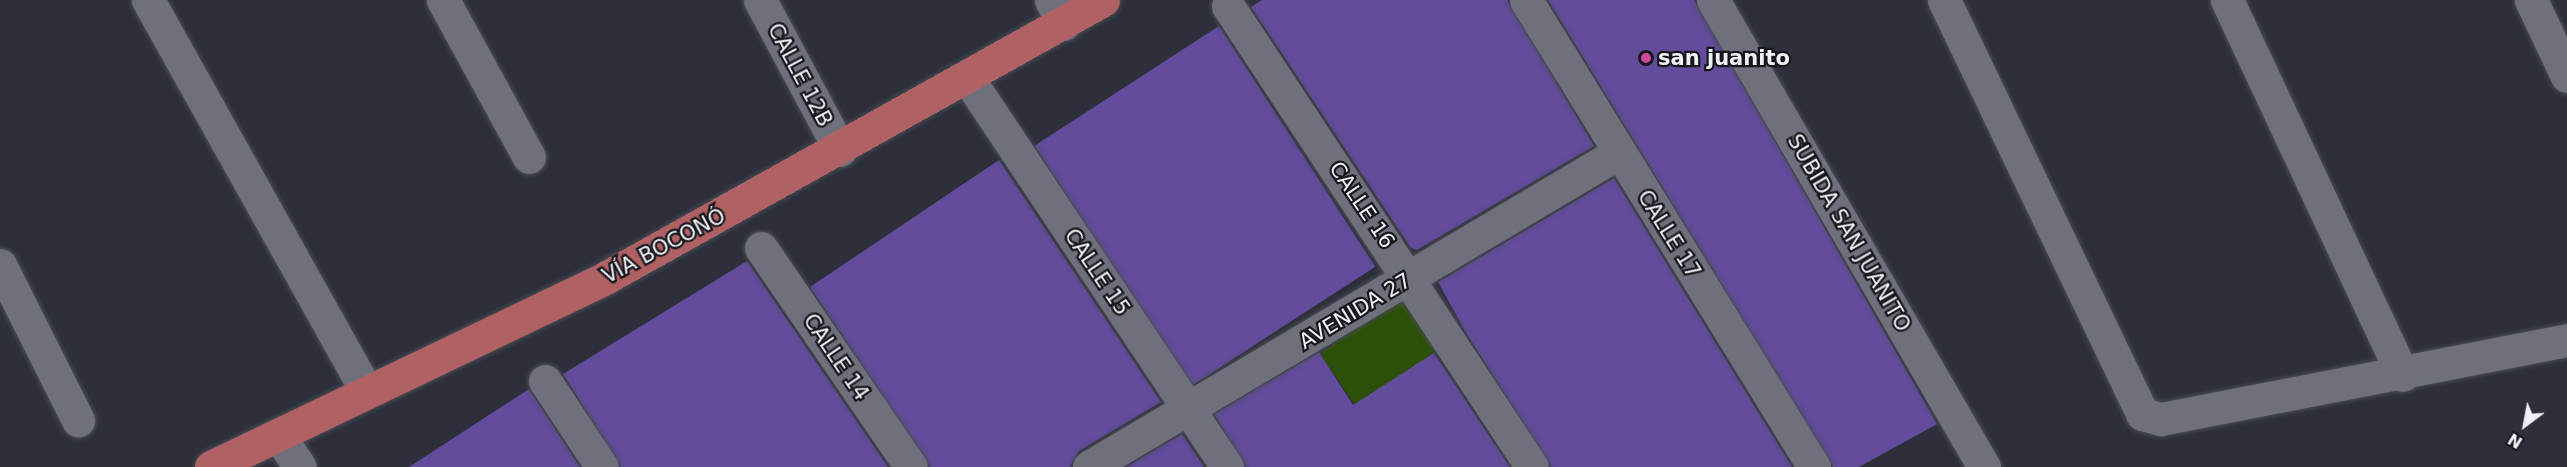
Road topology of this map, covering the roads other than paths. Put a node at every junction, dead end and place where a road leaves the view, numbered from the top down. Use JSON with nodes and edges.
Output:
{"nodes":[{"id":1,"x":148,"y":0,"type":"edge"},
{"id":2,"x":443,"y":0,"type":"edge"},
{"id":3,"x":760,"y":0,"type":"edge"},
{"id":4,"x":1104,"y":0,"type":"edge"},
{"id":5,"x":1526,"y":0,"type":"edge"},
{"id":6,"x":1713,"y":0,"type":"edge"},
{"id":7,"x":1944,"y":0,"type":"edge"},
{"id":8,"x":2227,"y":0,"type":"edge"},
{"id":9,"x":2531,"y":0,"type":"edge"},
{"id":10,"x":1228,"y":6,"type":"dead end"},
{"id":11,"x":1058,"y":12,"type":"edge"},
{"id":12,"x":2567,"y":76,"type":"edge"},
{"id":13,"x":968,"y":77,"type":"junction"},
{"id":14,"x":840,"y":150,"type":"junction"},
{"id":15,"x":1620,"y":152,"type":"junction"},
{"id":16,"x":529,"y":157,"type":"dead end"},
{"id":17,"x":761,"y":248,"type":"dead end"},
{"id":18,"x":0,"y":265,"type":"edge"},
{"id":19,"x":1410,"y":277,"type":"junction"},
{"id":20,"x":2567,"y":340,"type":"edge"},
{"id":21,"x":2403,"y":375,"type":"junction"},
{"id":22,"x":545,"y":381,"type":"dead end"},
{"id":23,"x":367,"y":392,"type":"junction"},
{"id":24,"x":1189,"y":411,"type":"junction"},
{"id":25,"x":78,"y":420,"type":"dead end"},
{"id":26,"x":279,"y":436,"type":"junction"},
{"id":27,"x":210,"y":467,"type":"edge"},
{"id":28,"x":300,"y":467,"type":"edge"},
{"id":29,"x":602,"y":467,"type":"edge"},
{"id":30,"x":911,"y":467,"type":"edge"},
{"id":31,"x":1089,"y":467,"type":"edge"},
{"id":32,"x":1227,"y":467,"type":"edge"},
{"id":33,"x":1532,"y":467,"type":"edge"},
{"id":34,"x":1814,"y":467,"type":"edge"},
{"id":35,"x":1984,"y":467,"type":"edge"}],
"edges":[{"from":1,"to":23,"type":"street"},
{"from":2,"to":16,"type":"street"},
{"from":3,"to":14,"type":"street","name":"CALLE 12B"},
{"from":4,"to":11,"type":"main road","name":"VÍA BOCONÓ"},
{"from":5,"to":15,"type":"street","name":"CALLE 17"},
{"from":6,"to":35,"type":"street","name":"SUBIDA SAN JUANITO"},
{"from":7,"to":21,"type":"street"},
{"from":8,"to":21,"type":"street"},
{"from":9,"to":12,"type":"street"},
{"from":10,"to":19,"type":"street","name":"CALLE 16"},
{"from":11,"to":13,"type":"main road","name":"VÍA BOCONÓ"},
{"from":13,"to":14,"type":"main road","name":"VÍA BOCONÓ"},
{"from":13,"to":24,"type":"street","name":"CALLE 15"},
{"from":14,"to":23,"type":"main road","name":"VÍA BOCONÓ"},
{"from":15,"to":19,"type":"street","name":"AVENIDA 27"},
{"from":15,"to":34,"type":"street","name":"CALLE 17"},
{"from":17,"to":30,"type":"street","name":"CALLE 14"},
{"from":18,"to":25,"type":"street"},
{"from":19,"to":24,"type":"street","name":"AVENIDA 27"},
{"from":19,"to":33,"type":"street","name":"CALLE 16"},
{"from":20,"to":21,"type":"street"},
{"from":22,"to":29,"type":"street"},
{"from":23,"to":26,"type":"main road","name":"VÍA BOCONÓ"},
{"from":24,"to":31,"type":"street","name":"AVENIDA 27"},
{"from":24,"to":32,"type":"street","name":"CALLE 15"},
{"from":26,"to":27,"type":"main road","name":"VÍA BOCONÓ"},
{"from":26,"to":28,"type":"street"}]}
